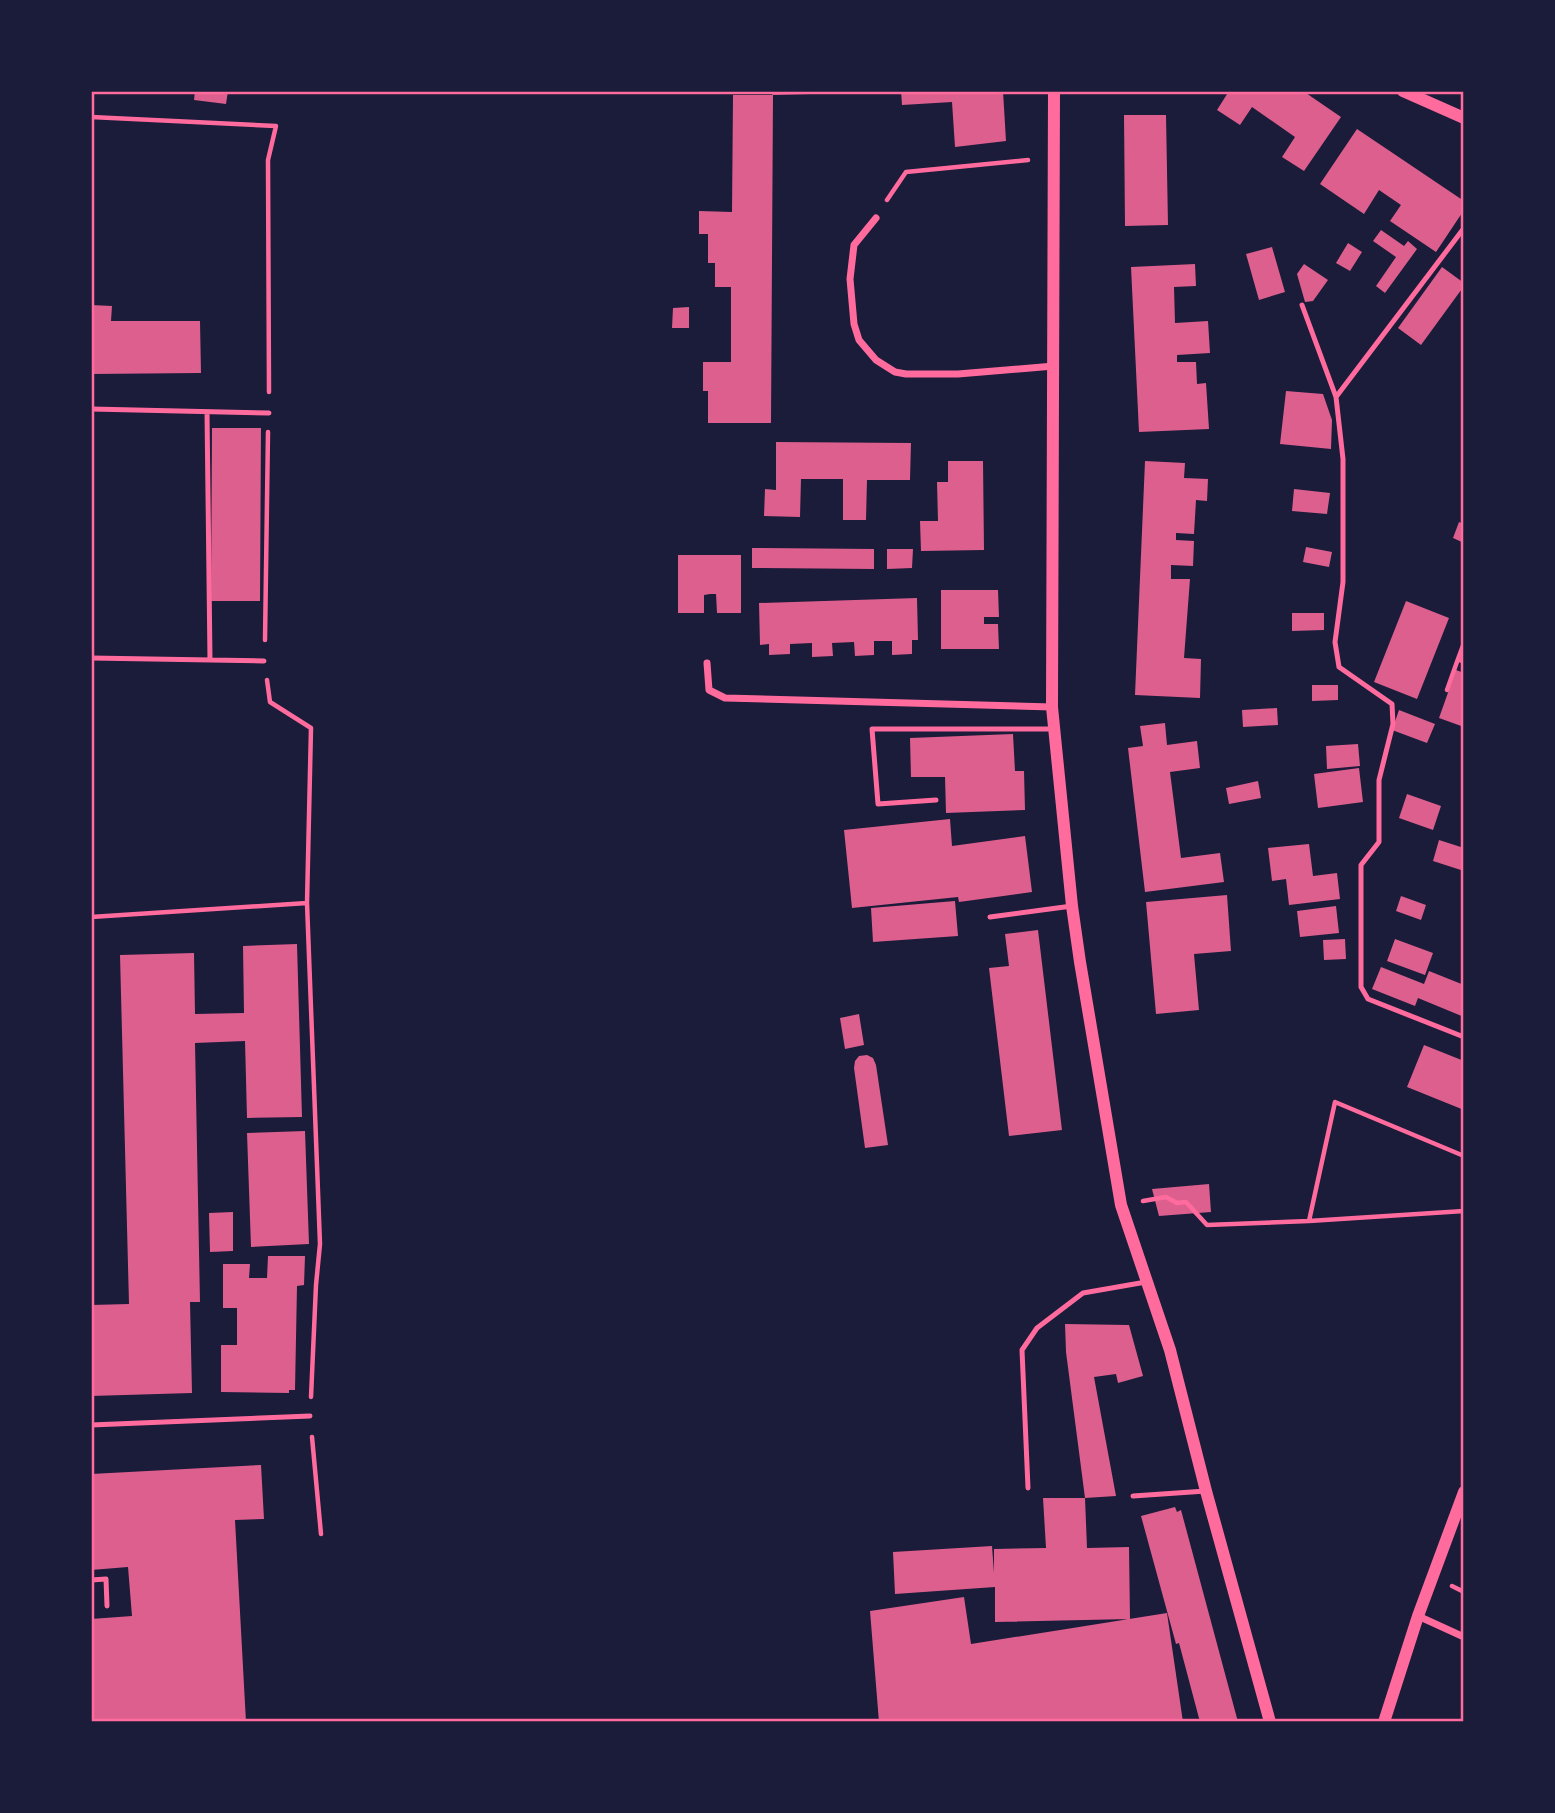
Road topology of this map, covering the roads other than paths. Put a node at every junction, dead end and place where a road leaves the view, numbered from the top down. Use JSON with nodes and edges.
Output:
{"nodes":[{"id":1,"x":1054,"y":91,"type":"edge"},
{"id":2,"x":1403,"y":91,"type":"edge"},
{"id":3,"x":1464,"y":118,"type":"edge"},
{"id":4,"x":876,"y":218,"type":"road end"},
{"id":5,"x":1464,"y":228,"type":"edge"},
{"id":6,"x":1302,"y":305,"type":"dead end"},
{"id":7,"x":1054,"y":366,"type":"junction"},
{"id":8,"x":1336,"y":397,"type":"junction"},
{"id":9,"x":91,"y":409,"type":"edge"},
{"id":10,"x":208,"y":412,"type":"junction"},
{"id":11,"x":269,"y":413,"type":"dead end"},
{"id":12,"x":91,"y":658,"type":"edge"},
{"id":13,"x":210,"y":660,"type":"junction"},
{"id":14,"x":264,"y":662,"type":"road end"},
{"id":15,"x":707,"y":663,"type":"dead end"},
{"id":16,"x":1052,"y":708,"type":"junction"},
{"id":17,"x":1054,"y":729,"type":"junction"},
{"id":18,"x":936,"y":800,"type":"dead end"},
{"id":19,"x":1072,"y":906,"type":"junction"},
{"id":20,"x":990,"y":917,"type":"dead end"},
{"id":21,"x":1464,"y":1037,"type":"edge"},
{"id":22,"x":91,"y":1263,"type":"edge"},
{"id":23,"x":91,"y":1279,"type":"edge"},
{"id":24,"x":1146,"y":1282,"type":"junction"},
{"id":25,"x":310,"y":1416,"type":"road end"},
{"id":26,"x":91,"y":1425,"type":"edge"},
{"id":27,"x":1028,"y":1488,"type":"dead end"},
{"id":28,"x":1206,"y":1491,"type":"junction"},
{"id":29,"x":1464,"y":1492,"type":"edge"},
{"id":30,"x":1133,"y":1496,"type":"dead end"},
{"id":31,"x":91,"y":1580,"type":"edge"},
{"id":32,"x":107,"y":1606,"type":"dead end"},
{"id":33,"x":1418,"y":1616,"type":"junction"},
{"id":34,"x":1464,"y":1637,"type":"edge"},
{"id":35,"x":1270,"y":1722,"type":"edge"},
{"id":36,"x":1384,"y":1722,"type":"edge"}],
"edges":[{"from":1,"to":7,"type":"street"},
{"from":2,"to":3,"type":"street"},
{"from":4,"to":7,"type":"street"},
{"from":5,"to":8,"type":"lane"},
{"from":6,"to":8,"type":"lane"},
{"from":7,"to":16,"type":"street"},
{"from":8,"to":21,"type":"lane"},
{"from":9,"to":10,"type":"lane"},
{"from":10,"to":11,"type":"lane"},
{"from":10,"to":13,"type":"lane"},
{"from":12,"to":13,"type":"lane"},
{"from":13,"to":14,"type":"lane"},
{"from":15,"to":16,"type":"street"},
{"from":16,"to":17,"type":"street"},
{"from":17,"to":18,"type":"lane"},
{"from":17,"to":19,"type":"street"},
{"from":19,"to":20,"type":"lane"},
{"from":19,"to":24,"type":"street"},
{"from":22,"to":23,"type":"lane"},
{"from":24,"to":27,"type":"lane"},
{"from":24,"to":28,"type":"street"},
{"from":25,"to":26,"type":"lane"},
{"from":28,"to":30,"type":"lane"},
{"from":28,"to":35,"type":"street"},
{"from":29,"to":33,"type":"street"},
{"from":31,"to":32,"type":"lane"},
{"from":33,"to":34,"type":"street"},
{"from":33,"to":36,"type":"street"}]}
